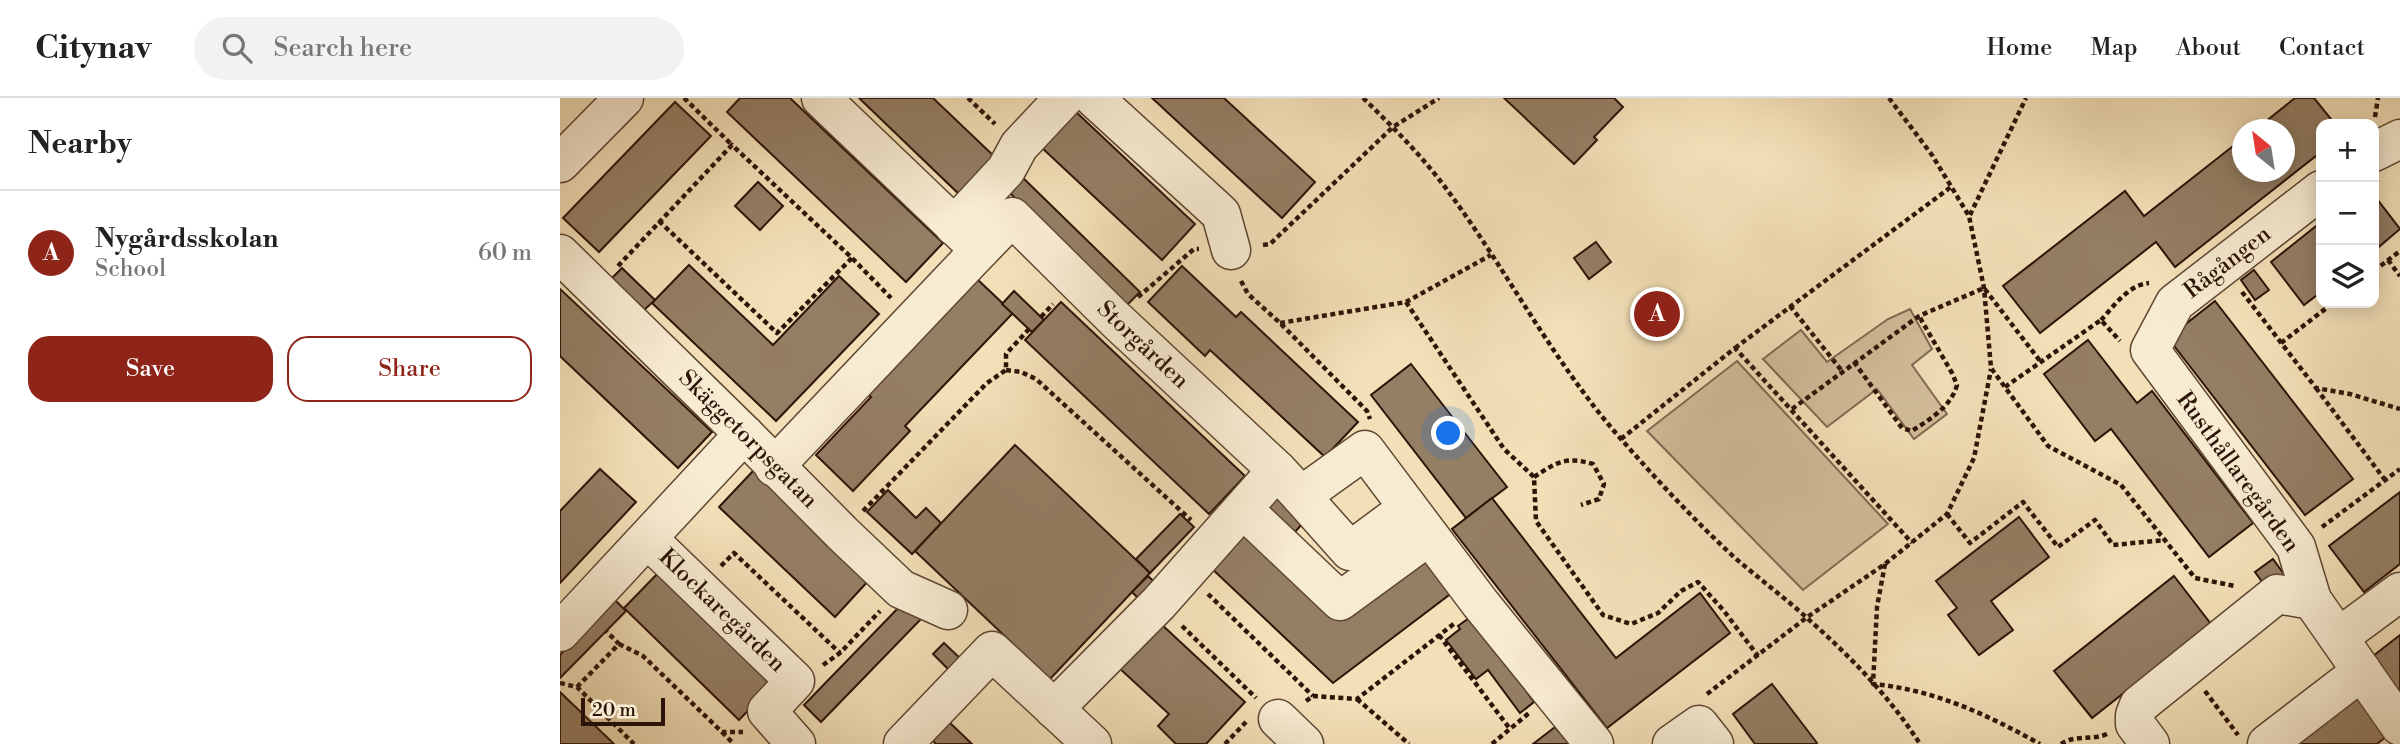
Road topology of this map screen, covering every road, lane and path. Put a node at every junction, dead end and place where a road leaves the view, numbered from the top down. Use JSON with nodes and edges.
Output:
{"nodes":[{"id":1,"x":684,"y":98,"type":"edge"},
{"id":2,"x":821,"y":98,"type":"edge"},
{"id":3,"x":1065,"y":98,"type":"edge"},
{"id":4,"x":1094,"y":98,"type":"edge"},
{"id":5,"x":1363,"y":98,"type":"edge"},
{"id":6,"x":1439,"y":98,"type":"edge"},
{"id":7,"x":1889,"y":98,"type":"edge"},
{"id":8,"x":2026,"y":98,"type":"edge"},
{"id":9,"x":613,"y":102,"type":"edge"},
{"id":10,"x":1393,"y":127,"type":"junction"},
{"id":11,"x":2400,"y":139,"type":"edge"},
{"id":12,"x":732,"y":145,"type":"junction"},
{"id":13,"x":2379,"y":150,"type":"edge"},
{"id":14,"x":560,"y":163,"type":"edge"},
{"id":15,"x":1951,"y":187,"type":"junction"},
{"id":16,"x":2316,"y":194,"type":"edge"},
{"id":17,"x":999,"y":205,"type":"junction"},
{"id":18,"x":1969,"y":216,"type":"junction"},
{"id":19,"x":659,"y":220,"type":"junction"},
{"id":20,"x":967,"y":238,"type":"junction"},
{"id":21,"x":1231,"y":250,"type":"junction"},
{"id":22,"x":2400,"y":251,"type":"edge"},
{"id":23,"x":560,"y":254,"type":"edge"},
{"id":24,"x":1492,"y":255,"type":"junction"},
{"id":25,"x":852,"y":258,"type":"junction"},
{"id":26,"x":2388,"y":260,"type":"junction"},
{"id":27,"x":2222,"y":265,"type":"junction"},
{"id":28,"x":2379,"y":267,"type":"edge"},
{"id":29,"x":2400,"y":276,"type":"edge"},
{"id":30,"x":1984,"y":288,"type":"junction"},
{"id":31,"x":596,"y":289,"type":"junction"},
{"id":32,"x":1406,"y":302,"type":"junction"},
{"id":33,"x":2175,"y":303,"type":"junction"},
{"id":34,"x":1790,"y":306,"type":"junction"},
{"id":35,"x":2326,"y":308,"type":"edge"},
{"id":36,"x":1919,"y":316,"type":"junction"},
{"id":37,"x":1116,"y":320,"type":"junction"},
{"id":38,"x":2101,"y":320,"type":"junction"},
{"id":39,"x":914,"y":321,"type":"junction"},
{"id":40,"x":1280,"y":323,"type":"junction"},
{"id":41,"x":1029,"y":329,"type":"dead end"},
{"id":42,"x":2281,"y":343,"type":"junction"},
{"id":43,"x":1735,"y":348,"type":"junction"},
{"id":44,"x":2150,"y":351,"type":"junction"},
{"id":45,"x":2040,"y":361,"type":"junction"},
{"id":46,"x":1854,"y":362,"type":"junction"},
{"id":47,"x":1991,"y":368,"type":"junction"},
{"id":48,"x":1006,"y":370,"type":"junction"},
{"id":49,"x":1842,"y":371,"type":"junction"},
{"id":50,"x":2005,"y":387,"type":"junction"},
{"id":51,"x":2316,"y":388,"type":"junction"},
{"id":52,"x":1791,"y":409,"type":"junction"},
{"id":53,"x":2400,"y":409,"type":"edge"},
{"id":54,"x":744,"y":434,"type":"junction"},
{"id":55,"x":1620,"y":439,"type":"junction"},
{"id":56,"x":1365,"y":450,"type":"junction"},
{"id":57,"x":774,"y":467,"type":"junction"},
{"id":58,"x":2400,"y":469,"type":"edge"},
{"id":59,"x":1534,"y":477,"type":"junction"},
{"id":60,"x":2385,"y":480,"type":"junction"},
{"id":61,"x":1289,"y":483,"type":"junction"},
{"id":62,"x":1581,"y":505,"type":"dead end"},
{"id":63,"x":1243,"y":509,"type":"junction"},
{"id":64,"x":1947,"y":514,"type":"junction"},
{"id":65,"x":1418,"y":522,"type":"junction"},
{"id":66,"x":842,"y":533,"type":"junction"},
{"id":67,"x":648,"y":539,"type":"junction"},
{"id":68,"x":2165,"y":540,"type":"junction"},
{"id":69,"x":1214,"y":541,"type":"junction"},
{"id":70,"x":1912,"y":543,"type":"junction"},
{"id":71,"x":2296,"y":547,"type":"junction"},
{"id":72,"x":1885,"y":564,"type":"junction"},
{"id":73,"x":1186,"y":573,"type":"junction"},
{"id":74,"x":699,"y":588,"type":"junction"},
{"id":75,"x":901,"y":589,"type":"junction"},
{"id":76,"x":2400,"y":592,"type":"edge"},
{"id":77,"x":2295,"y":597,"type":"junction"},
{"id":78,"x":1159,"y":603,"type":"junction"},
{"id":79,"x":1480,"y":603,"type":"junction"},
{"id":80,"x":947,"y":610,"type":"dead end"},
{"id":81,"x":1806,"y":618,"type":"junction"},
{"id":82,"x":606,"y":631,"type":"dead end"},
{"id":83,"x":560,"y":632,"type":"edge"},
{"id":84,"x":1439,"y":635,"type":"junction"},
{"id":85,"x":2339,"y":637,"type":"junction"},
{"id":86,"x":619,"y":643,"type":"junction"},
{"id":87,"x":840,"y":653,"type":"junction"},
{"id":88,"x":1758,"y":656,"type":"junction"},
{"id":89,"x":2187,"y":667,"type":"junction"},
{"id":90,"x":2362,"y":671,"type":"junction"},
{"id":91,"x":795,"y":681,"type":"junction"},
{"id":92,"x":560,"y":683,"type":"edge"},
{"id":93,"x":1873,"y":684,"type":"junction"},
{"id":94,"x":576,"y":687,"type":"junction"},
{"id":95,"x":1553,"y":694,"type":"junction"},
{"id":96,"x":1313,"y":696,"type":"junction"},
{"id":97,"x":1357,"y":699,"type":"junction"},
{"id":98,"x":1054,"y":709,"type":"junction"},
{"id":99,"x":1275,"y":720,"type":"edge"},
{"id":100,"x":2400,"y":726,"type":"edge"},
{"id":101,"x":1510,"y":729,"type":"junction"},
{"id":102,"x":722,"y":732,"type":"junction"},
{"id":103,"x":2142,"y":734,"type":"edge"},
{"id":104,"x":789,"y":737,"type":"edge"},
{"id":105,"x":1695,"y":738,"type":"edge"},
{"id":106,"x":634,"y":744,"type":"edge"},
{"id":107,"x":734,"y":744,"type":"edge"},
{"id":108,"x":903,"y":744,"type":"edge"},
{"id":109,"x":1092,"y":744,"type":"edge"},
{"id":110,"x":1224,"y":744,"type":"edge"},
{"id":111,"x":1409,"y":744,"type":"edge"},
{"id":112,"x":1492,"y":744,"type":"edge"},
{"id":113,"x":1594,"y":744,"type":"edge"},
{"id":114,"x":1920,"y":744,"type":"edge"},
{"id":115,"x":2040,"y":744,"type":"edge"},
{"id":116,"x":2061,"y":744,"type":"edge"},
{"id":117,"x":2245,"y":744,"type":"edge"},
{"id":118,"x":2267,"y":744,"type":"edge"}],
"edges":[{"from":1,"to":12,"type":"path"},
{"from":2,"to":20,"type":"street"},
{"from":3,"to":17,"type":"street"},
{"from":4,"to":21,"type":"street"},
{"from":5,"to":10,"type":"path"},
{"from":6,"to":10,"type":"path"},
{"from":7,"to":15,"type":"path"},
{"from":8,"to":18,"type":"path"},
{"from":9,"to":14,"type":"street"},
{"from":10,"to":21,"type":"path"},
{"from":10,"to":24,"type":"path"},
{"from":11,"to":13,"type":"street"},
{"from":12,"to":19,"type":"path"},
{"from":12,"to":25,"type":"path"},
{"from":15,"to":18,"type":"path"},
{"from":15,"to":34,"type":"path"},
{"from":16,"to":27,"type":"street","name":"Rågången"},
{"from":17,"to":20,"type":"street"},
{"from":17,"to":37,"type":"street","name":"Storgården"},
{"from":18,"to":30,"type":"path"},
{"from":19,"to":25,"type":"path"},
{"from":19,"to":31,"type":"path"},
{"from":20,"to":39,"type":"street"},
{"from":21,"to":37,"type":"path"},
{"from":21,"to":40,"type":"path"},
{"from":22,"to":26,"type":"path"},
{"from":23,"to":31,"type":"street","name":"Skäggetorpsgatan"},
{"from":24,"to":32,"type":"path"},
{"from":24,"to":55,"type":"path"},
{"from":25,"to":39,"type":"path"},
{"from":26,"to":28,"type":"path"},
{"from":26,"to":29,"type":"path"},
{"from":27,"to":33,"type":"street","name":"Rågången"},
{"from":27,"to":42,"type":"path"},
{"from":30,"to":36,"type":"path"},
{"from":30,"to":45,"type":"path"},
{"from":30,"to":47,"type":"path"},
{"from":31,"to":54,"type":"street","name":"Skäggetorpsgatan"},
{"from":32,"to":40,"type":"path"},
{"from":32,"to":59,"type":"path"},
{"from":33,"to":38,"type":"path"},
{"from":33,"to":44,"type":"street","name":"Rågången"},
{"from":34,"to":43,"type":"path"},
{"from":34,"to":49,"type":"path"},
{"from":35,"to":42,"type":"path"},
{"from":36,"to":46,"type":"path"},
{"from":36,"to":46,"type":"path"},
{"from":37,"to":61,"type":"street","name":"Storgården"},
{"from":38,"to":44,"type":"path"},
{"from":38,"to":45,"type":"path"},
{"from":39,"to":57,"type":"street"},
{"from":40,"to":56,"type":"path"},
{"from":41,"to":48,"type":"path"},
{"from":42,"to":51,"type":"path"},
{"from":43,"to":52,"type":"path"},
{"from":43,"to":55,"type":"path"},
{"from":44,"to":71,"type":"street","name":"Rusthållaregården"},
{"from":45,"to":50,"type":"path"},
{"from":46,"to":49,"type":"path"},
{"from":47,"to":50,"type":"path"},
{"from":47,"to":64,"type":"path"},
{"from":48,"to":66,"type":"path"},
{"from":48,"to":69,"type":"path"},
{"from":49,"to":52,"type":"path"},
{"from":50,"to":68,"type":"path"},
{"from":51,"to":53,"type":"path"},
{"from":51,"to":60,"type":"path"},
{"from":52,"to":70,"type":"path"},
{"from":54,"to":57,"type":"street","name":"Skäggetorpsgatan"},
{"from":54,"to":67,"type":"street","name":"Klockaregården"},
{"from":55,"to":81,"type":"path"},
{"from":56,"to":61,"type":"street"},
{"from":56,"to":65,"type":"street"},
{"from":57,"to":66,"type":"street","name":"Skäggetorpsgatan"},
{"from":58,"to":60,"type":"path"},
{"from":59,"to":62,"type":"path"},
{"from":59,"to":88,"type":"path"},
{"from":60,"to":71,"type":"path"},
{"from":61,"to":63,"type":"street"},
{"from":61,"to":65,"type":"street","name":"Storgården"},
{"from":63,"to":65,"type":"street"},
{"from":63,"to":69,"type":"street"},
{"from":64,"to":68,"type":"path"},
{"from":64,"to":70,"type":"path"},
{"from":65,"to":79,"type":"street"},
{"from":66,"to":75,"type":"street","name":"Skäggetorpsgatan"},
{"from":67,"to":74,"type":"street","name":"Klockaregården"},
{"from":67,"to":83,"type":"street","name":"Klockaregården"},
{"from":68,"to":77,"type":"path"},
{"from":69,"to":73,"type":"street"},
{"from":70,"to":72,"type":"path"},
{"from":71,"to":77,"type":"street","name":"Rusthållaregården"},
{"from":72,"to":81,"type":"path"},
{"from":72,"to":93,"type":"path"},
{"from":73,"to":78,"type":"street"},
{"from":73,"to":96,"type":"path"},
{"from":74,"to":87,"type":"path"},
{"from":74,"to":91,"type":"street","name":"Klockaregården"},
{"from":75,"to":80,"type":"street","name":"Skäggetorpsgatan"},
{"from":75,"to":87,"type":"path"},
{"from":76,"to":85,"type":"street"},
{"from":77,"to":85,"type":"street","name":"Rusthållaregården"},
{"from":77,"to":89,"type":"street"},
{"from":78,"to":98,"type":"street"},
{"from":78,"to":99,"type":"path"},
{"from":79,"to":84,"type":"path"},
{"from":79,"to":95,"type":"street"},
{"from":81,"to":88,"type":"path"},
{"from":81,"to":93,"type":"path"},
{"from":82,"to":86,"type":"path"},
{"from":84,"to":97,"type":"path"},
{"from":84,"to":101,"type":"path"},
{"from":85,"to":90,"type":"street","name":"Rusthållaregården"},
{"from":86,"to":94,"type":"path"},
{"from":86,"to":102,"type":"path"},
{"from":87,"to":91,"type":"path"},
{"from":88,"to":105,"type":"path"},
{"from":89,"to":103,"type":"street"},
{"from":89,"to":117,"type":"path"},
{"from":90,"to":100,"type":"street","name":"Rusthållaregården"},
{"from":90,"to":118,"type":"street"},
{"from":91,"to":104,"type":"street","name":"Klockaregården"},
{"from":92,"to":94,"type":"path"},
{"from":93,"to":114,"type":"path"},
{"from":93,"to":115,"type":"path"},
{"from":94,"to":106,"type":"path"},
{"from":95,"to":101,"type":"path"},
{"from":95,"to":113,"type":"street"},
{"from":96,"to":97,"type":"path"},
{"from":96,"to":99,"type":"path"},
{"from":97,"to":111,"type":"path"},
{"from":98,"to":108,"type":"street"},
{"from":98,"to":109,"type":"street"},
{"from":99,"to":110,"type":"path"},
{"from":101,"to":112,"type":"path"},
{"from":102,"to":104,"type":"path"},
{"from":102,"to":107,"type":"path"},
{"from":103,"to":116,"type":"path"}]}
